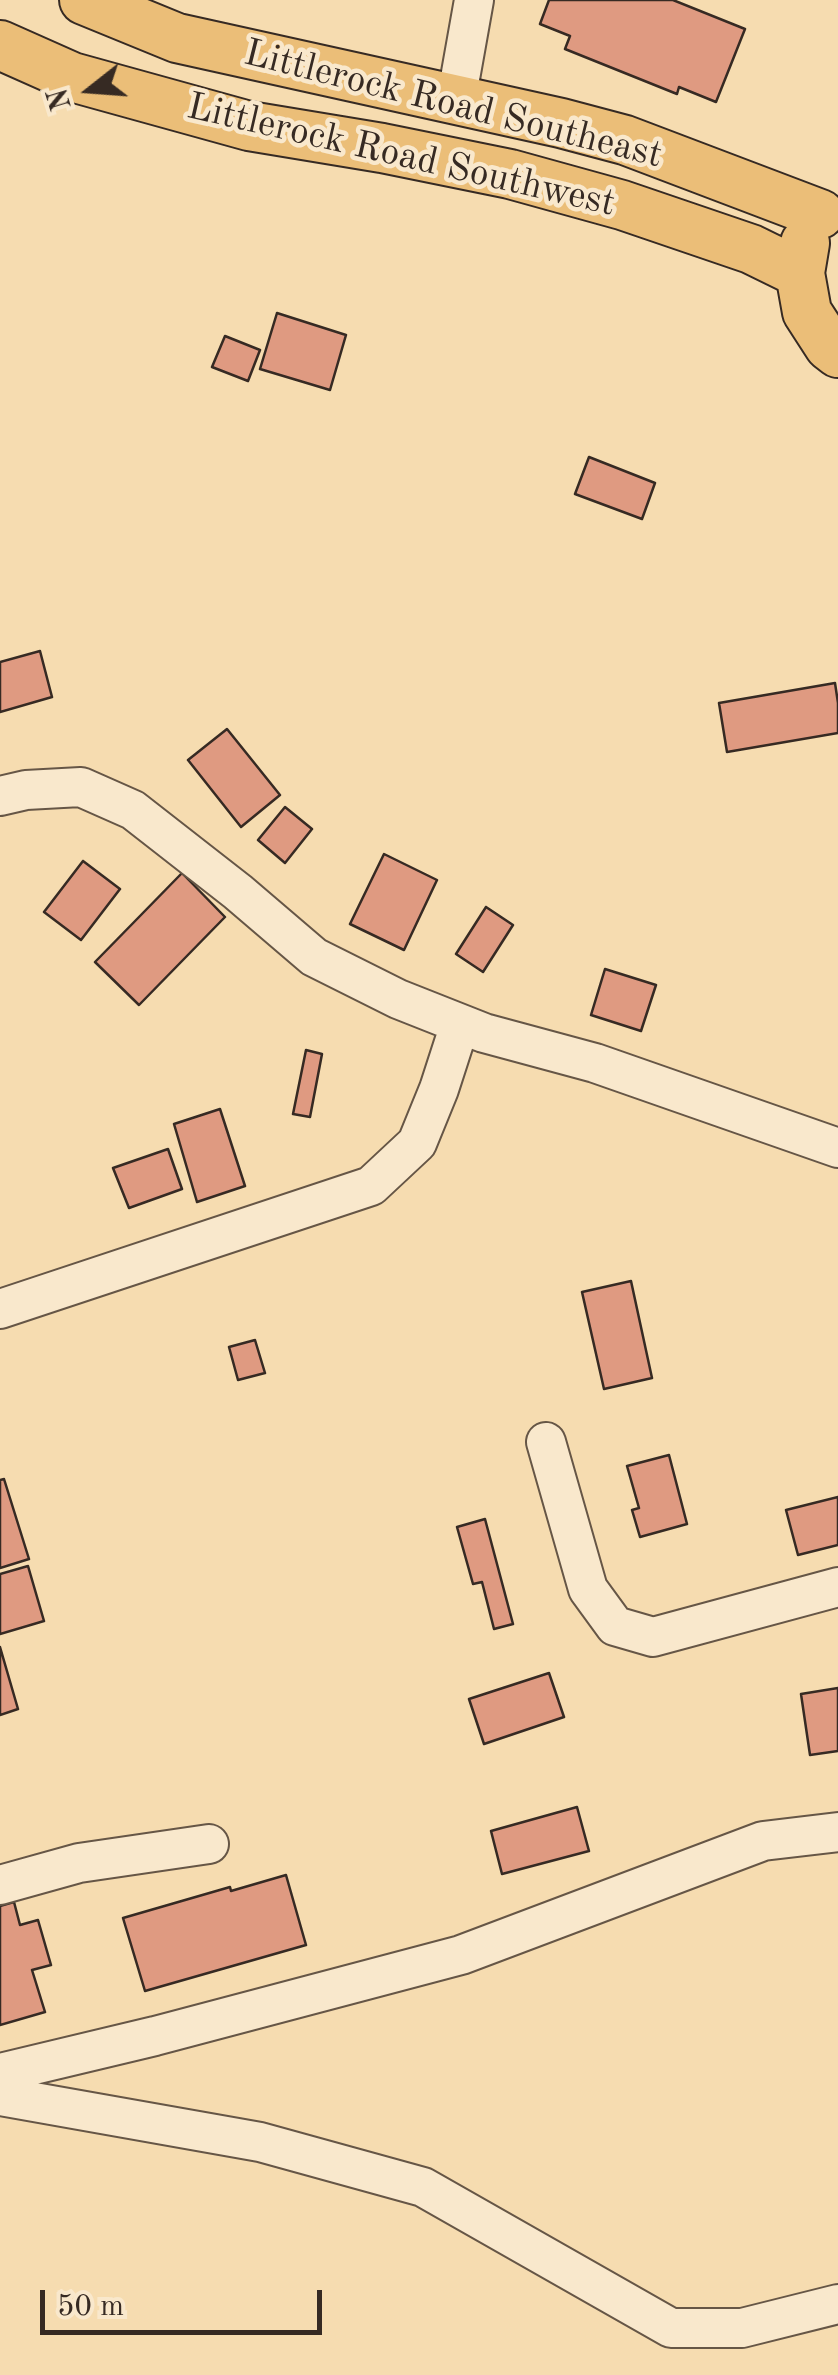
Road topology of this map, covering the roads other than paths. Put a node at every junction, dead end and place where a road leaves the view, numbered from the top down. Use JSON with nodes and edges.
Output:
{"nodes":[{"id":1,"x":84,"y":0,"type":"edge"},
{"id":2,"x":474,"y":0,"type":"edge"},
{"id":3,"x":0,"y":45,"type":"edge"},
{"id":4,"x":456,"y":100,"type":"junction"},
{"id":5,"x":829,"y":205,"type":"edge"},
{"id":6,"x":800,"y":273,"type":"junction"},
{"id":7,"x":838,"y":353,"type":"edge"},
{"id":8,"x":0,"y":796,"type":"edge"},
{"id":9,"x":460,"y":1024,"type":"junction"},
{"id":10,"x":838,"y":1148,"type":"edge"},
{"id":11,"x":0,"y":1309,"type":"edge"},
{"id":12,"x":546,"y":1442,"type":"dead end"},
{"id":13,"x":838,"y":1587,"type":"edge"},
{"id":14,"x":838,"y":1832,"type":"edge"},
{"id":15,"x":209,"y":1844,"type":"dead end"},
{"id":16,"x":0,"y":1884,"type":"edge"},
{"id":17,"x":0,"y":2073,"type":"edge"},
{"id":18,"x":0,"y":2096,"type":"edge"},
{"id":19,"x":838,"y":2304,"type":"edge"}],
"edges":[{"from":1,"to":4,"type":"main road","name":"Littlerock Road Southeast"},
{"from":2,"to":4,"type":"street"},
{"from":3,"to":6,"type":"main road","name":"Littlerock Road Southwest"},
{"from":4,"to":5,"type":"main road","name":"Littlerock Road Southeast"},
{"from":5,"to":6,"type":"main road"},
{"from":6,"to":7,"type":"main road"},
{"from":8,"to":9,"type":"street"},
{"from":9,"to":10,"type":"street"},
{"from":9,"to":11,"type":"street"},
{"from":12,"to":13,"type":"street"},
{"from":14,"to":17,"type":"street"},
{"from":15,"to":16,"type":"street"},
{"from":18,"to":19,"type":"street"}]}
